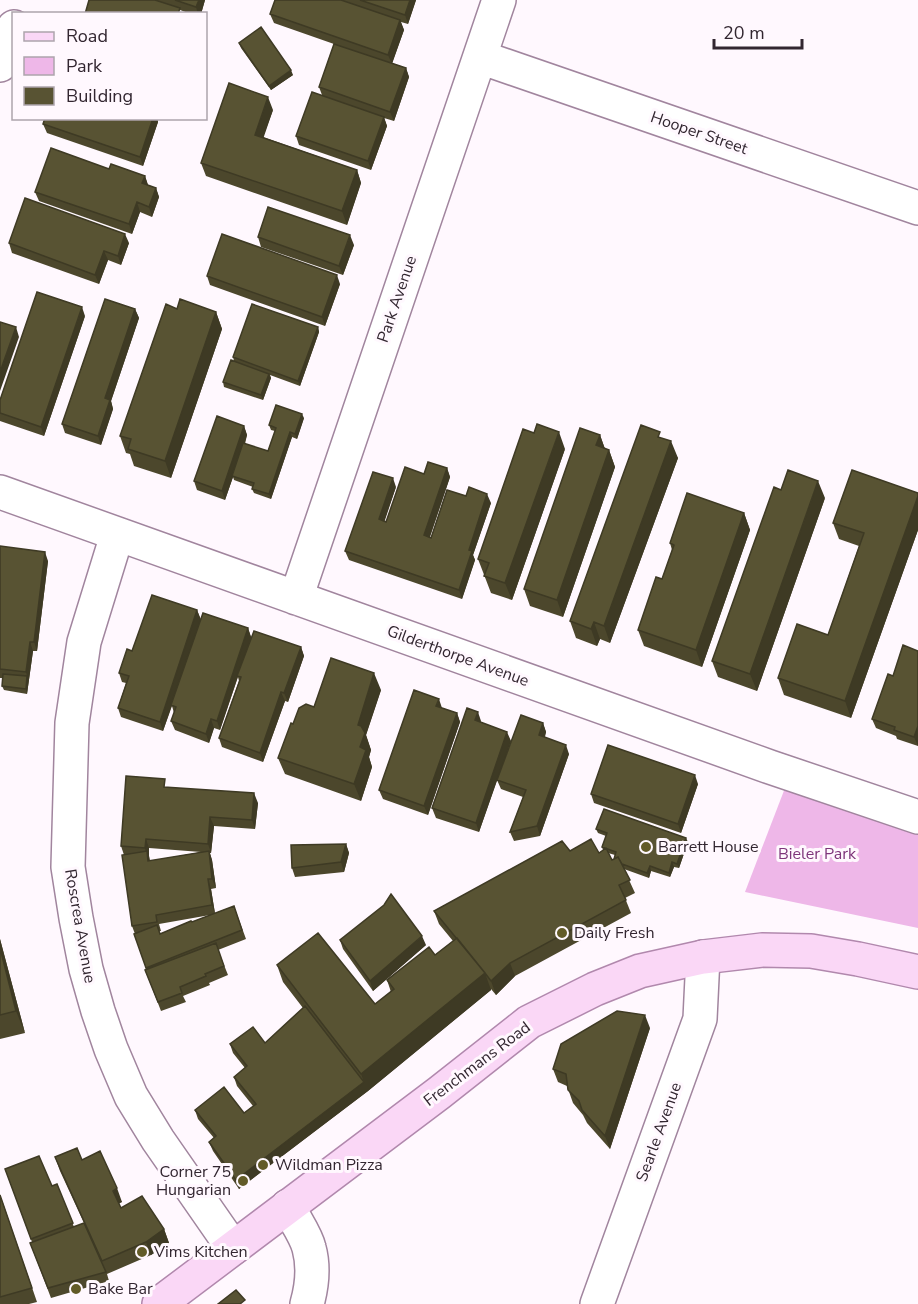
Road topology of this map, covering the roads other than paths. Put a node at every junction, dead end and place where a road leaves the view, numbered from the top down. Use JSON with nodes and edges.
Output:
{"nodes":[{"id":1,"x":499,"y":0,"type":"edge"},
{"id":2,"x":12,"y":32,"type":"edge"},
{"id":3,"x":480,"y":57,"type":"junction"},
{"id":4,"x":0,"y":65,"type":"edge"},
{"id":5,"x":918,"y":208,"type":"edge"},
{"id":6,"x":0,"y":492,"type":"edge"},
{"id":7,"x":117,"y":535,"type":"junction"},
{"id":8,"x":296,"y":598,"type":"junction"},
{"id":9,"x":918,"y":817,"type":"edge"},
{"id":10,"x":703,"y":957,"type":"junction"},
{"id":11,"x":918,"y":972,"type":"edge"},
{"id":12,"x":288,"y":1206,"type":"junction"},
{"id":13,"x":232,"y":1248,"type":"junction"},
{"id":14,"x":159,"y":1304,"type":"edge"},
{"id":15,"x":307,"y":1304,"type":"edge"},
{"id":16,"x":597,"y":1304,"type":"edge"}],
"edges":[{"from":1,"to":3,"type":"street","name":"Park Avenue"},
{"from":2,"to":4,"type":"street"},
{"from":3,"to":5,"type":"street","name":"Hooper Street"},
{"from":3,"to":8,"type":"street","name":"Park Avenue"},
{"from":6,"to":7,"type":"street","name":"Gilderthorpe Avenue"},
{"from":7,"to":8,"type":"street","name":"Gilderthorpe Avenue"},
{"from":7,"to":13,"type":"street","name":"Roscrea Avenue"},
{"from":8,"to":9,"type":"street","name":"Gilderthorpe Avenue"},
{"from":10,"to":11,"type":"main road","name":"Frenchmans Road"},
{"from":10,"to":12,"type":"main road","name":"Frenchmans Road"},
{"from":10,"to":16,"type":"street","name":"Searle Avenue"},
{"from":12,"to":13,"type":"main road","name":"Frenchmans Road"},
{"from":12,"to":15,"type":"street"},
{"from":13,"to":14,"type":"main road","name":"Frenchmans Road"}]}
